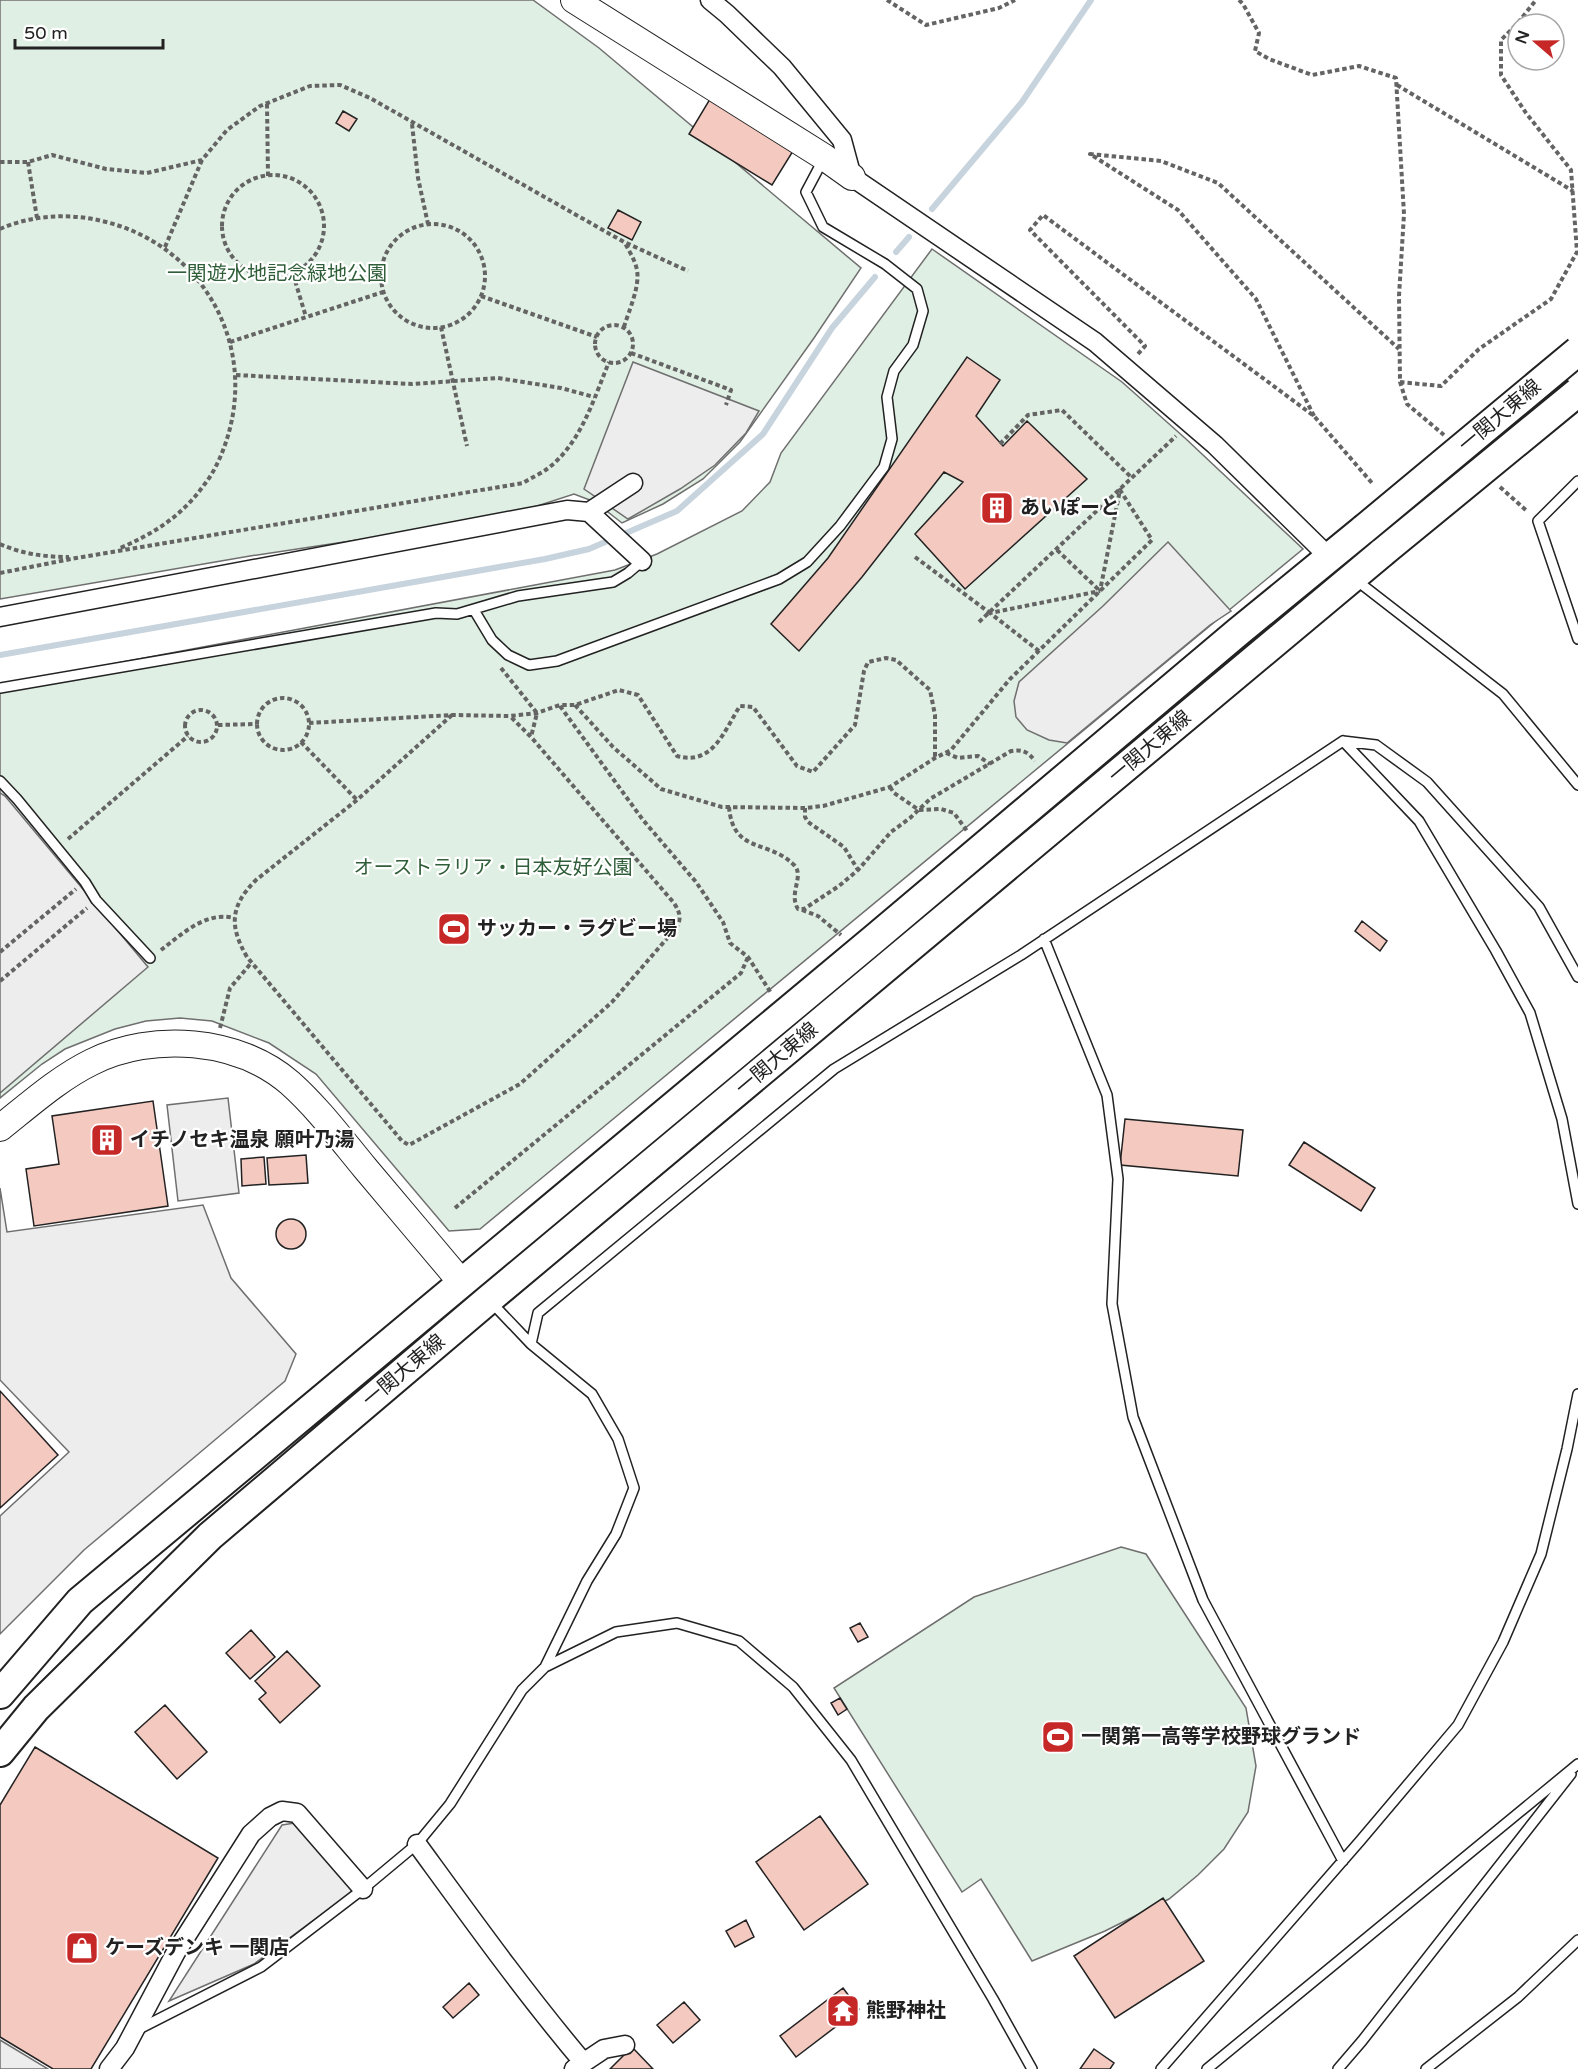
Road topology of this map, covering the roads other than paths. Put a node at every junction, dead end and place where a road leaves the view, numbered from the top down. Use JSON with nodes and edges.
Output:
{"nodes":[{"id":1,"x":574,"y":0,"type":"edge"},
{"id":2,"x":710,"y":0,"type":"edge"},
{"id":3,"x":824,"y":158,"type":"junction"},
{"id":4,"x":852,"y":177,"type":"junction"},
{"id":5,"x":1578,"y":351,"type":"edge"},
{"id":6,"x":1578,"y":392,"type":"edge"},
{"id":7,"x":1578,"y":481,"type":"edge"},
{"id":8,"x":633,"y":483,"type":"dead end"},
{"id":9,"x":589,"y":512,"type":"junction"},
{"id":10,"x":1330,"y":558,"type":"junction"},
{"id":11,"x":642,"y":561,"type":"joint"},
{"id":12,"x":1352,"y":577,"type":"junction"},
{"id":13,"x":474,"y":610,"type":"junction"},
{"id":14,"x":0,"y":616,"type":"edge"},
{"id":15,"x":1578,"y":639,"type":"edge"},
{"id":16,"x":0,"y":688,"type":"edge"},
{"id":17,"x":1343,"y":741,"type":"junction"},
{"id":18,"x":0,"y":781,"type":"edge"},
{"id":19,"x":1578,"y":785,"type":"edge"},
{"id":20,"x":1044,"y":939,"type":"junction"},
{"id":21,"x":150,"y":958,"type":"road end"},
{"id":22,"x":1578,"y":977,"type":"edge"},
{"id":23,"x":0,"y":1128,"type":"edge"},
{"id":24,"x":1578,"y":1204,"type":"edge"},
{"id":25,"x":462,"y":1283,"type":"junction"},
{"id":26,"x":489,"y":1300,"type":"junction"},
{"id":27,"x":531,"y":1344,"type":"junction"},
{"id":28,"x":1578,"y":1394,"type":"edge"},
{"id":29,"x":545,"y":1667,"type":"junction"},
{"id":30,"x":0,"y":1694,"type":"edge"},
{"id":31,"x":0,"y":1752,"type":"edge"},
{"id":32,"x":1578,"y":1764,"type":"edge"},
{"id":33,"x":417,"y":1845,"type":"junction"},
{"id":34,"x":1343,"y":1861,"type":"junction"},
{"id":35,"x":363,"y":1889,"type":"junction"},
{"id":36,"x":1578,"y":1940,"type":"edge"},
{"id":37,"x":132,"y":2032,"type":"junction"},
{"id":38,"x":625,"y":2045,"type":"dead end"},
{"id":39,"x":579,"y":2066,"type":"edge"},
{"id":40,"x":109,"y":2069,"type":"edge"},
{"id":41,"x":1032,"y":2069,"type":"edge"},
{"id":42,"x":1161,"y":2069,"type":"edge"},
{"id":43,"x":1207,"y":2069,"type":"edge"},
{"id":44,"x":1338,"y":2069,"type":"edge"},
{"id":45,"x":1426,"y":2069,"type":"edge"}],
"edges":[{"from":1,"to":3,"type":"street"},
{"from":2,"to":4,"type":"street"},
{"from":3,"to":4,"type":"street"},
{"from":3,"to":13,"type":"lane"},
{"from":4,"to":10,"type":"street"},
{"from":5,"to":10,"type":"main road","name":"一関大東線","bridge":true},
{"from":6,"to":12,"type":"main road","name":"一関大東線","bridge":true},
{"from":7,"to":15,"type":"lane"},
{"from":8,"to":9,"type":"street"},
{"from":9,"to":11,"type":"street"},
{"from":9,"to":14,"type":"street"},
{"from":10,"to":25,"type":"main road","name":"一関大東線"},
{"from":11,"to":13,"type":"lane"},
{"from":12,"to":19,"type":"lane"},
{"from":12,"to":26,"type":"main road","name":"一関大東線"},
{"from":13,"to":16,"type":"lane"},
{"from":17,"to":20,"type":"lane"},
{"from":17,"to":22,"type":"lane"},
{"from":17,"to":24,"type":"lane"},
{"from":18,"to":21,"type":"lane"},
{"from":20,"to":27,"type":"lane"},
{"from":20,"to":34,"type":"lane"},
{"from":23,"to":25,"type":"street"},
{"from":25,"to":30,"type":"main road","name":"一関大東線"},
{"from":26,"to":27,"type":"lane"},
{"from":26,"to":31,"type":"main road","name":"一関大東線"},
{"from":27,"to":29,"type":"lane"},
{"from":28,"to":34,"type":"lane"},
{"from":29,"to":33,"type":"lane"},
{"from":29,"to":41,"type":"lane"},
{"from":32,"to":43,"type":"lane"},
{"from":32,"to":44,"type":"lane"},
{"from":33,"to":35,"type":"lane"},
{"from":33,"to":39,"type":"street"},
{"from":34,"to":42,"type":"lane"},
{"from":35,"to":37,"type":"lane"},
{"from":35,"to":37,"type":"street"},
{"from":36,"to":45,"type":"lane"},
{"from":37,"to":40,"type":"street"},
{"from":38,"to":39,"type":"street"}]}
